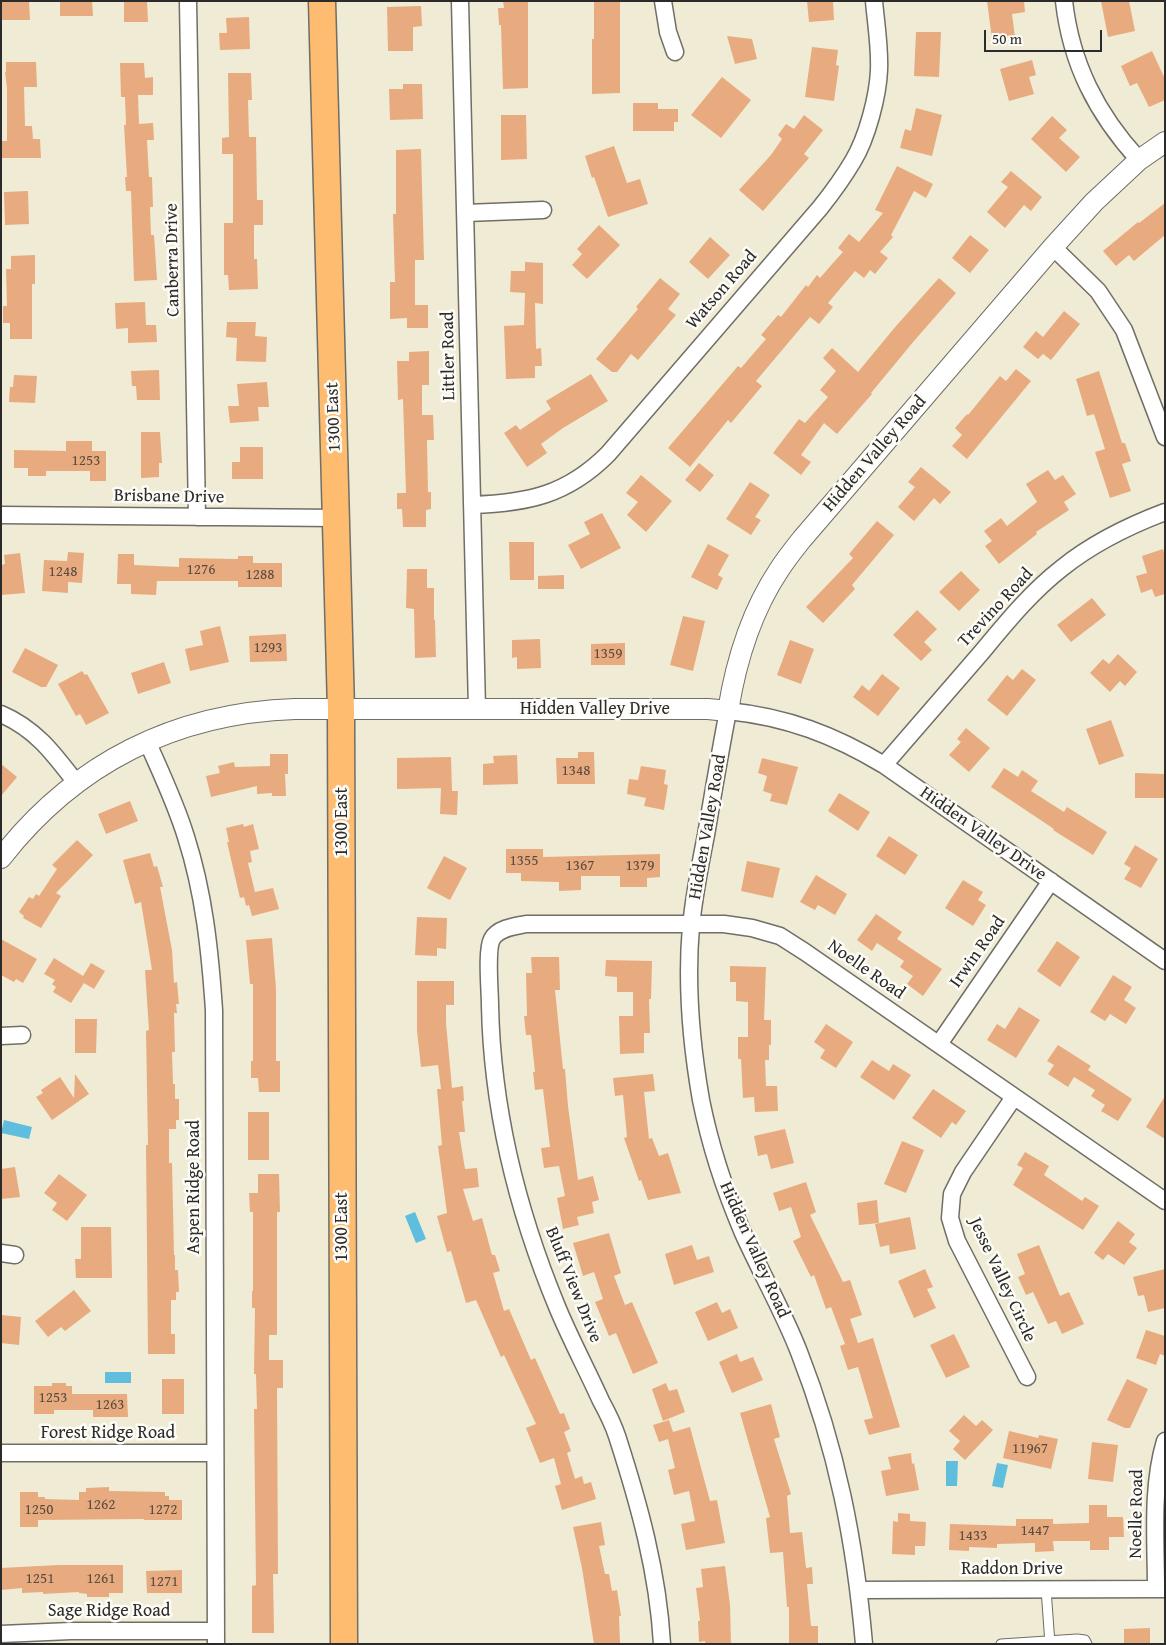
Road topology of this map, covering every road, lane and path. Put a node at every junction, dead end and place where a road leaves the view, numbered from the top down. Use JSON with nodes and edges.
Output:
{"nodes":[{"id":1,"x":188,"y":1,"type":"edge"},
{"id":2,"x":322,"y":1,"type":"edge"},
{"id":3,"x":460,"y":1,"type":"edge"},
{"id":4,"x":663,"y":1,"type":"edge"},
{"id":5,"x":874,"y":1,"type":"edge"},
{"id":6,"x":1064,"y":1,"type":"edge"},
{"id":7,"x":675,"y":52,"type":"dead end"},
{"id":8,"x":1165,"y":142,"type":"edge"},
{"id":9,"x":1139,"y":160,"type":"junction"},
{"id":10,"x":543,"y":210,"type":"dead end"},
{"id":11,"x":466,"y":213,"type":"junction"},
{"id":12,"x":1053,"y":247,"type":"junction"},
{"id":13,"x":1165,"y":437,"type":"edge"},
{"id":14,"x":472,"y":505,"type":"junction"},
{"id":15,"x":1165,"y":512,"type":"edge"},
{"id":16,"x":1,"y":516,"type":"edge"},
{"id":17,"x":197,"y":518,"type":"junction"},
{"id":18,"x":337,"y":518,"type":"junction"},
{"id":19,"x":341,"y":710,"type":"junction"},
{"id":20,"x":477,"y":710,"type":"junction"},
{"id":21,"x":728,"y":711,"type":"junction"},
{"id":22,"x":1,"y":714,"type":"edge"},
{"id":23,"x":147,"y":742,"type":"junction"},
{"id":24,"x":884,"y":765,"type":"junction"},
{"id":25,"x":77,"y":784,"type":"junction"},
{"id":26,"x":1,"y":858,"type":"edge"},
{"id":27,"x":1051,"y":882,"type":"junction"},
{"id":28,"x":692,"y":924,"type":"junction"},
{"id":29,"x":497,"y":934,"type":"joint"},
{"id":30,"x":1165,"y":961,"type":"edge"},
{"id":31,"x":22,"y":1035,"type":"dead end"},
{"id":32,"x":1,"y":1036,"type":"edge"},
{"id":33,"x":939,"y":1044,"type":"junction"},
{"id":34,"x":1014,"y":1097,"type":"junction"},
{"id":35,"x":1165,"y":1201,"type":"edge"},
{"id":36,"x":1027,"y":1377,"type":"dead end"},
{"id":37,"x":1165,"y":1441,"type":"edge"},
{"id":38,"x":1,"y":1452,"type":"edge"},
{"id":39,"x":215,"y":1452,"type":"junction"},
{"id":40,"x":1046,"y":1589,"type":"junction"},
{"id":41,"x":1160,"y":1589,"type":"edge"},
{"id":42,"x":859,"y":1590,"type":"junction"},
{"id":43,"x":1,"y":1634,"type":"edge"},
{"id":44,"x":216,"y":1637,"type":"edge"},
{"id":45,"x":1050,"y":1642,"type":"edge"},
{"id":46,"x":344,"y":1644,"type":"edge"},
{"id":47,"x":662,"y":1644,"type":"edge"},
{"id":48,"x":864,"y":1644,"type":"edge"},
{"id":49,"x":1001,"y":1644,"type":"edge"},
{"id":50,"x":1087,"y":1644,"type":"edge"}],
"edges":[{"from":1,"to":17,"type":"street","name":"Canberra Drive"},
{"from":2,"to":18,"type":"main road","name":"1300 East"},
{"from":3,"to":11,"type":"street","name":"Littler Road"},
{"from":4,"to":7,"type":"street"},
{"from":5,"to":14,"type":"street","name":"Watson Road"},
{"from":6,"to":9,"type":"street"},
{"from":8,"to":9,"type":"street","name":"Hidden Valley Road"},
{"from":9,"to":12,"type":"street","name":"Hidden Valley Road"},
{"from":10,"to":11,"type":"street"},
{"from":11,"to":14,"type":"street","name":"Littler Road"},
{"from":12,"to":13,"type":"street"},
{"from":12,"to":21,"type":"street","name":"Hidden Valley Road"},
{"from":14,"to":20,"type":"street","name":"Littler Road"},
{"from":15,"to":24,"type":"street","name":"Trevino Road"},
{"from":16,"to":17,"type":"street","name":"Brisbane Drive"},
{"from":17,"to":18,"type":"street","name":"Brisbane Drive"},
{"from":18,"to":19,"type":"main road","name":"1300 East"},
{"from":19,"to":20,"type":"street","name":"Hidden Valley Drive"},
{"from":19,"to":23,"type":"street","name":"Hidden Valley Drive"},
{"from":19,"to":46,"type":"main road","name":"1300 East"},
{"from":20,"to":21,"type":"street","name":"Hidden Valley Drive"},
{"from":21,"to":24,"type":"street","name":"Hidden Valley Drive"},
{"from":21,"to":28,"type":"street","name":"Hidden Valley Road"},
{"from":22,"to":25,"type":"street"},
{"from":23,"to":25,"type":"street","name":"Hidden Valley Drive"},
{"from":23,"to":39,"type":"street","name":"Aspen Ridge Road"},
{"from":24,"to":27,"type":"street","name":"Hidden Valley Drive"},
{"from":25,"to":26,"type":"street","name":"Hidden Valley Drive"},
{"from":27,"to":30,"type":"street","name":"Hidden Valley Drive"},
{"from":27,"to":33,"type":"street","name":"Irwin Road"},
{"from":28,"to":29,"type":"street","name":"Noelle Road"},
{"from":28,"to":33,"type":"street","name":"Noelle Road"},
{"from":28,"to":42,"type":"street","name":"Hidden Valley Road"},
{"from":29,"to":47,"type":"street","name":"Bluff View Drive"},
{"from":31,"to":32,"type":"street"},
{"from":33,"to":34,"type":"street","name":"Noelle Road"},
{"from":34,"to":35,"type":"street","name":"Noelle Road"},
{"from":34,"to":36,"type":"street","name":"Jesse Valley Circle"},
{"from":37,"to":41,"type":"street","name":"Noelle Road"},
{"from":38,"to":39,"type":"street","name":"Forest Ridge Road"},
{"from":39,"to":44,"type":"street","name":"Aspen Ridge Road"},
{"from":40,"to":41,"type":"street","name":"Raddon Drive"},
{"from":40,"to":42,"type":"street","name":"Raddon Drive"},
{"from":40,"to":45,"type":"lane"},
{"from":42,"to":48,"type":"street","name":"Hidden Valley Road"},
{"from":43,"to":44,"type":"street","name":"Sage Ridge Road"},
{"from":45,"to":49,"type":"lane"},
{"from":45,"to":50,"type":"lane"}]}
